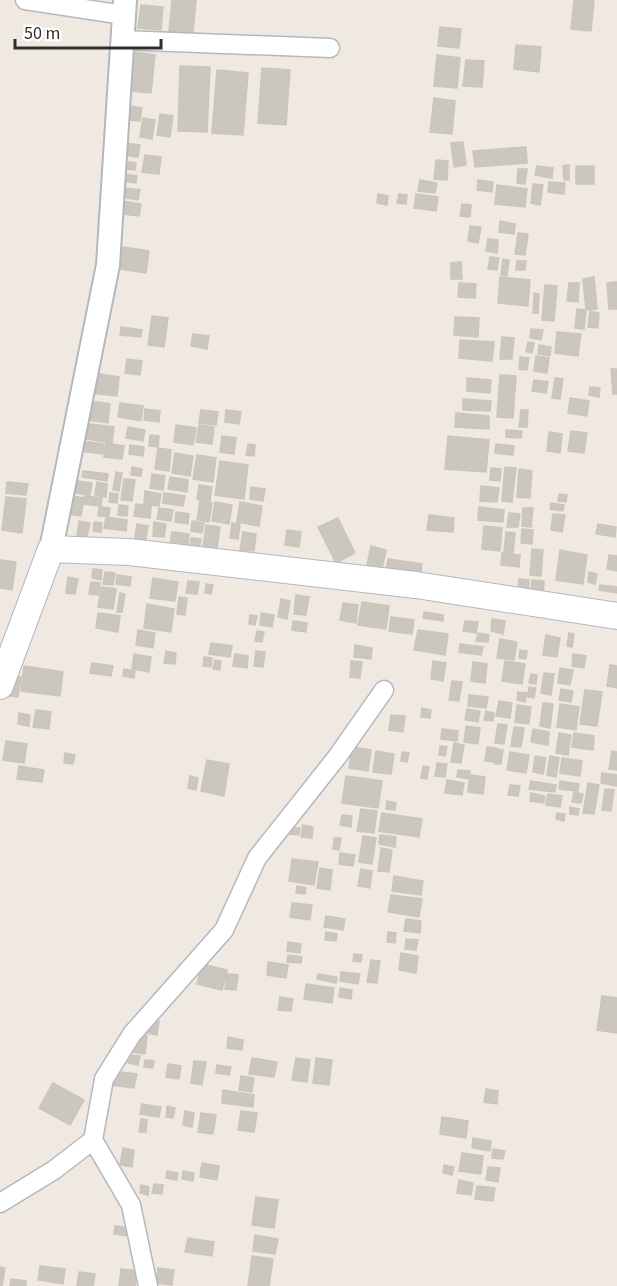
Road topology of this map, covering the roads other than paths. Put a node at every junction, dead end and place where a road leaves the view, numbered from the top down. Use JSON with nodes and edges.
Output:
{"nodes":[{"id":1,"x":25,"y":0,"type":"edge"},
{"id":2,"x":125,"y":8,"type":"edge"},
{"id":3,"x":122,"y":40,"type":"junction"},
{"id":4,"x":330,"y":48,"type":"dead end"},
{"id":5,"x":51,"y":549,"type":"junction"},
{"id":6,"x":617,"y":616,"type":"edge"},
{"id":7,"x":0,"y":686,"type":"edge"},
{"id":8,"x":384,"y":690,"type":"dead end"},
{"id":9,"x":93,"y":1140,"type":"junction"},
{"id":10,"x":0,"y":1203,"type":"edge"},
{"id":11,"x":148,"y":1286,"type":"edge"}],
"edges":[{"from":1,"to":2,"type":"street"},
{"from":2,"to":3,"type":"street"},
{"from":3,"to":4,"type":"street"},
{"from":3,"to":5,"type":"street"},
{"from":5,"to":6,"type":"main road"},
{"from":5,"to":7,"type":"main road"},
{"from":8,"to":9,"type":"street"},
{"from":9,"to":10,"type":"street"},
{"from":9,"to":11,"type":"street"}]}
